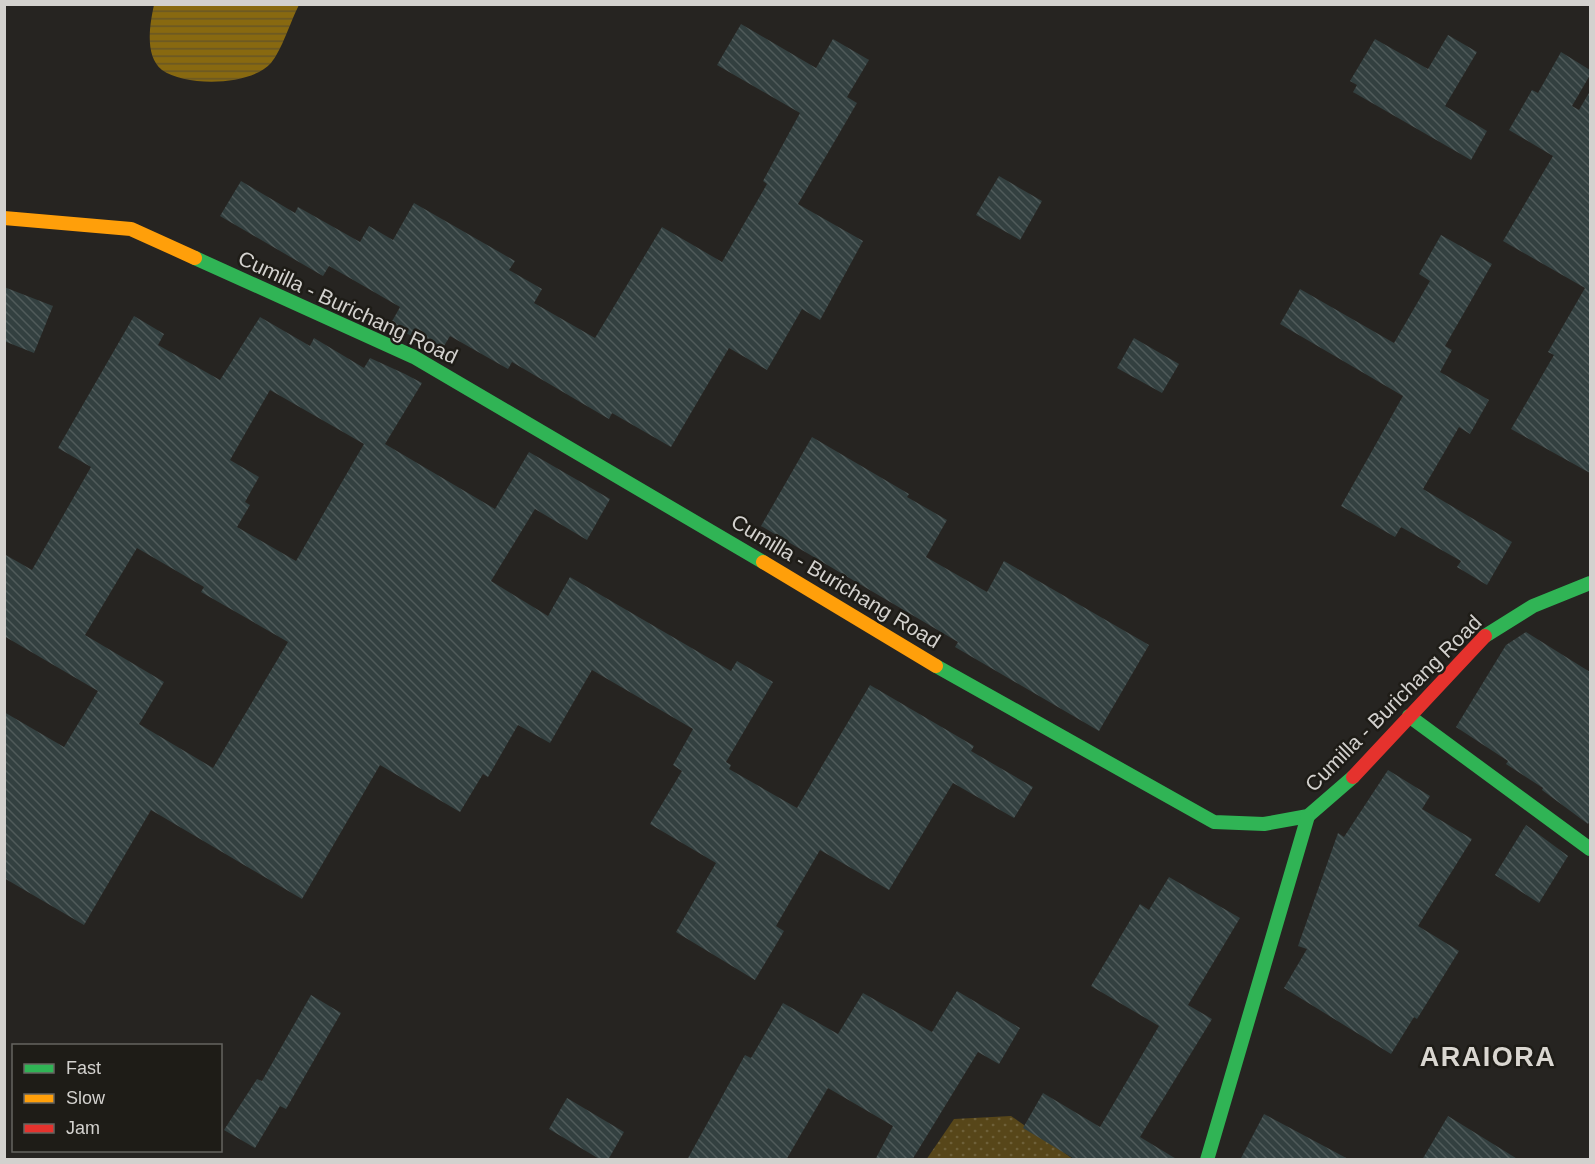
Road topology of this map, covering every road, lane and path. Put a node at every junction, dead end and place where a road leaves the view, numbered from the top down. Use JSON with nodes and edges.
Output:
{"nodes":[{"id":1,"x":4,"y":218,"type":"edge"},
{"id":2,"x":1590,"y":583,"type":"edge"},
{"id":3,"x":1409,"y":716,"type":"junction"},
{"id":4,"x":1308,"y":816,"type":"junction"},
{"id":5,"x":1590,"y":849,"type":"edge"},
{"id":6,"x":1207,"y":1160,"type":"edge"}],
"edges":[{"from":1,"to":4,"type":"main road","name":"Cumilla - Burichang Road"},
{"from":2,"to":3,"type":"main road","name":"Cumilla - Burichang Road"},
{"from":3,"to":4,"type":"main road","name":"Cumilla - Burichang Road"},
{"from":3,"to":5,"type":"main road"},
{"from":4,"to":6,"type":"main road"}]}
